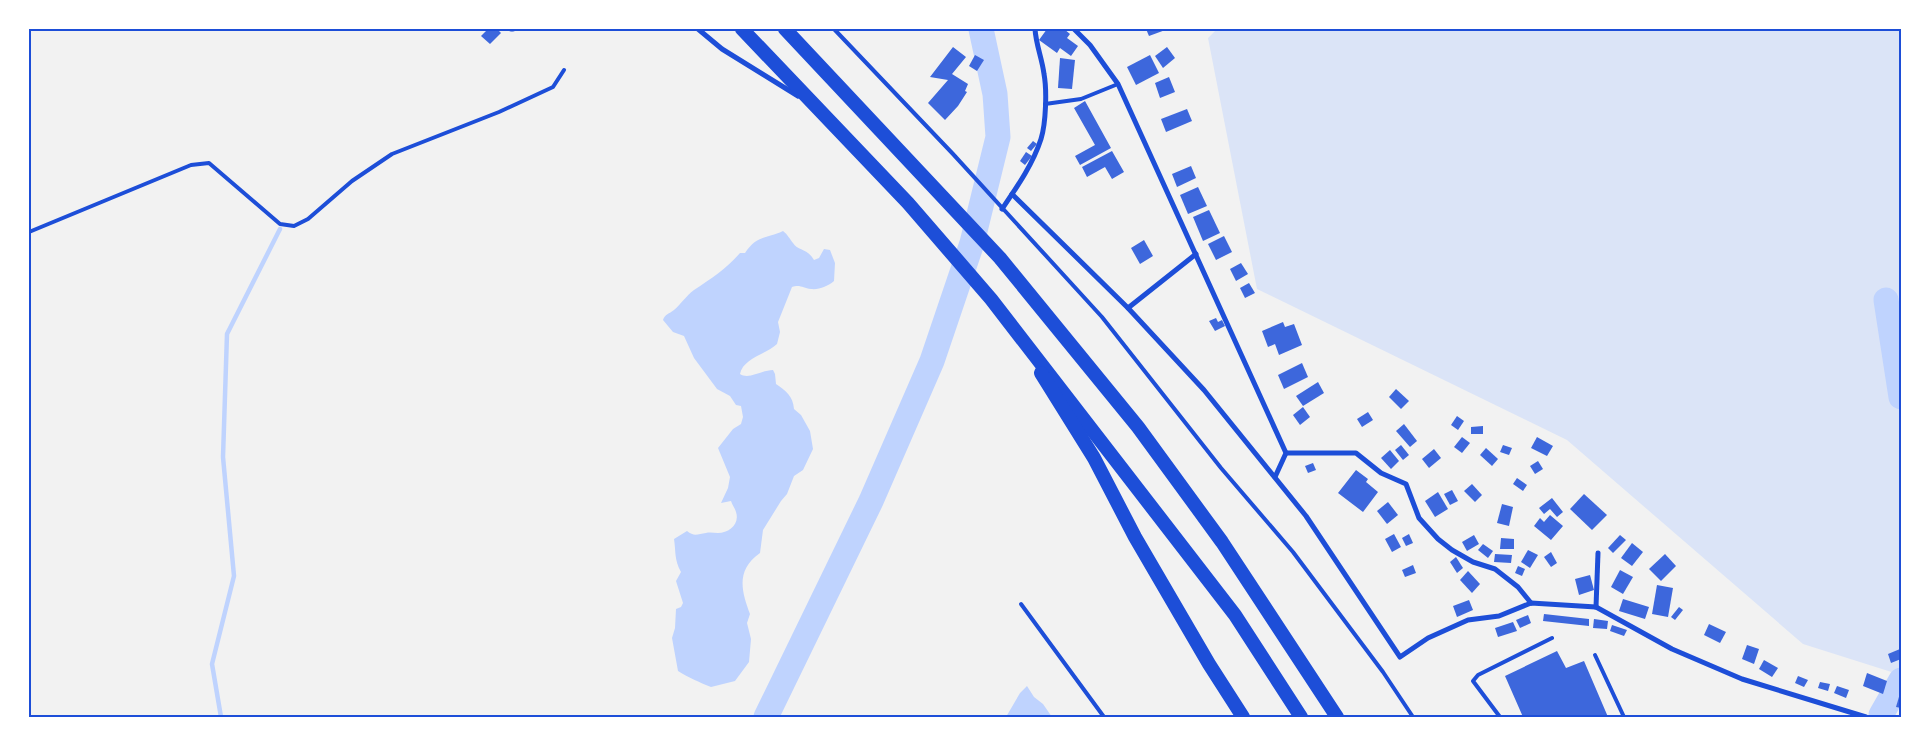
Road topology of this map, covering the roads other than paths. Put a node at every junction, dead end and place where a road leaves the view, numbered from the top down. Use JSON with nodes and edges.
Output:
{"nodes":[{"id":1,"x":698,"y":29,"type":"edge"},
{"id":2,"x":742,"y":29,"type":"edge"},
{"id":3,"x":785,"y":29,"type":"edge"},
{"id":4,"x":834,"y":29,"type":"edge"},
{"id":5,"x":1036,"y":29,"type":"edge"},
{"id":6,"x":1074,"y":29,"type":"edge"},
{"id":7,"x":564,"y":70,"type":"dead end"},
{"id":8,"x":1118,"y":84,"type":"junction"},
{"id":9,"x":1045,"y":104,"type":"junction"},
{"id":10,"x":818,"y":108,"type":"junction"},
{"id":11,"x":1012,"y":194,"type":"junction"},
{"id":12,"x":1002,"y":209,"type":"junction"},
{"id":13,"x":29,"y":232,"type":"edge"},
{"id":14,"x":1196,"y":254,"type":"junction"},
{"id":15,"x":1128,"y":308,"type":"junction"},
{"id":16,"x":1015,"y":328,"type":"junction"},
{"id":17,"x":1286,"y":453,"type":"junction"},
{"id":18,"x":1275,"y":476,"type":"junction"},
{"id":19,"x":1598,"y":553,"type":"dead end"},
{"id":20,"x":1531,"y":603,"type":"junction"},
{"id":21,"x":1020,"y":604,"type":"dead end"},
{"id":22,"x":1596,"y":607,"type":"junction"},
{"id":23,"x":1552,"y":638,"type":"dead end"},
{"id":24,"x":1595,"y":656,"type":"dead end"},
{"id":25,"x":1104,"y":717,"type":"edge"},
{"id":26,"x":1243,"y":717,"type":"edge"},
{"id":27,"x":1301,"y":717,"type":"edge"},
{"id":28,"x":1337,"y":717,"type":"edge"},
{"id":29,"x":1413,"y":717,"type":"edge"},
{"id":30,"x":1500,"y":717,"type":"edge"},
{"id":31,"x":1624,"y":717,"type":"edge"},
{"id":32,"x":1866,"y":717,"type":"edge"}],
"edges":[{"from":1,"to":10,"type":"street"},
{"from":2,"to":10,"type":"highway"},
{"from":3,"to":28,"type":"highway"},
{"from":4,"to":12,"type":"lane"},
{"from":5,"to":9,"type":"street"},
{"from":6,"to":8,"type":"street"},
{"from":7,"to":13,"type":"lane"},
{"from":8,"to":9,"type":"lane"},
{"from":8,"to":14,"type":"street"},
{"from":9,"to":11,"type":"street"},
{"from":10,"to":16,"type":"highway"},
{"from":11,"to":12,"type":"street"},
{"from":11,"to":15,"type":"street"},
{"from":12,"to":29,"type":"lane"},
{"from":14,"to":15,"type":"street"},
{"from":14,"to":17,"type":"street"},
{"from":15,"to":18,"type":"street"},
{"from":16,"to":26,"type":"highway"},
{"from":16,"to":27,"type":"highway"},
{"from":17,"to":18,"type":"street"},
{"from":17,"to":20,"type":"street"},
{"from":18,"to":20,"type":"street"},
{"from":19,"to":22,"type":"street"},
{"from":20,"to":22,"type":"street"},
{"from":21,"to":25,"type":"lane"},
{"from":22,"to":32,"type":"street"},
{"from":23,"to":30,"type":"lane"},
{"from":24,"to":31,"type":"lane"}]}
